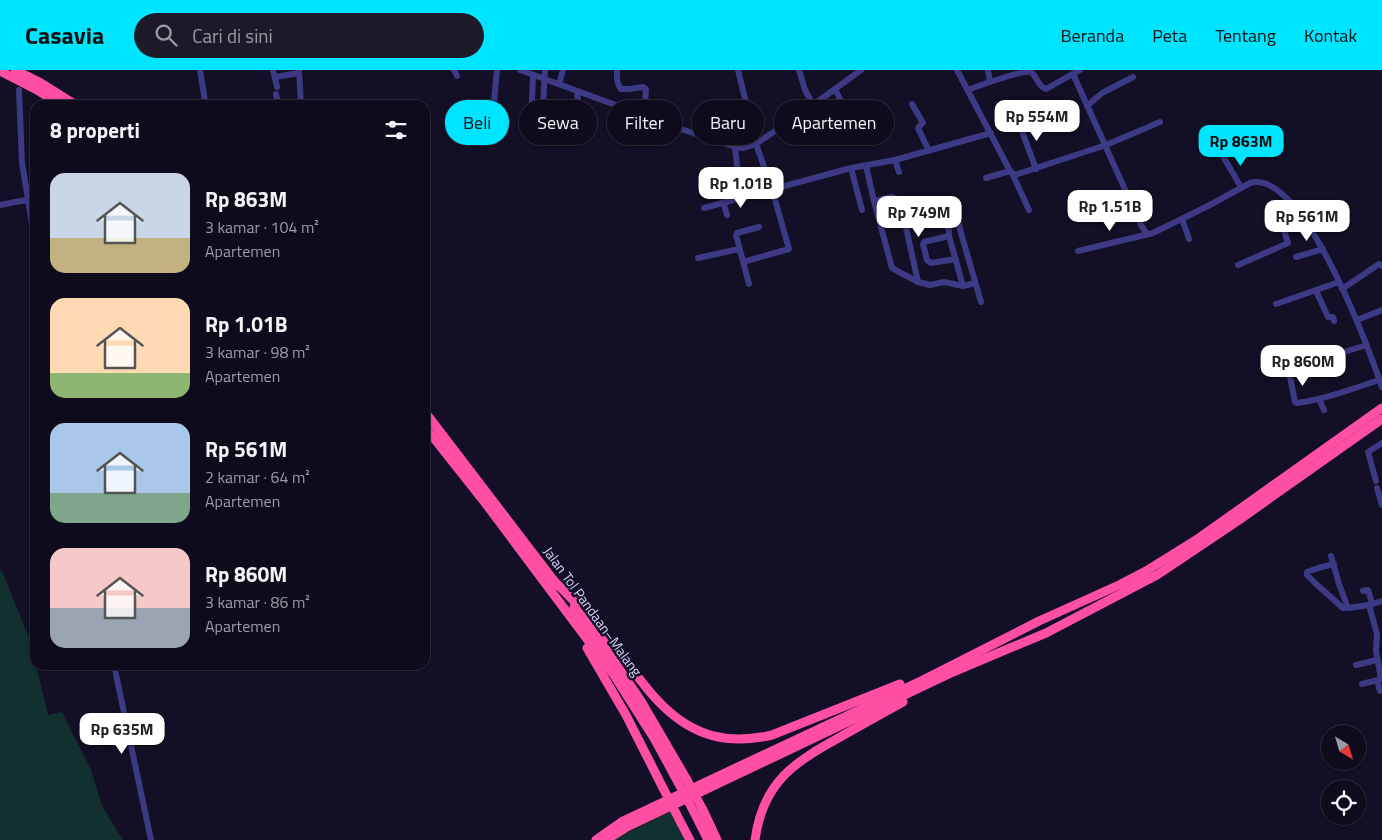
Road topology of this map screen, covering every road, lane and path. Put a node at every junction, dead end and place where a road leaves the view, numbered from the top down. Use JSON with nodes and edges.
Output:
{"nodes":[{"id":1,"x":15,"y":70,"type":"edge"},
{"id":2,"x":200,"y":70,"type":"edge"},
{"id":3,"x":496,"y":70,"type":"edge"},
{"id":4,"x":520,"y":70,"type":"edge"},
{"id":5,"x":546,"y":70,"type":"edge"},
{"id":6,"x":563,"y":70,"type":"edge"},
{"id":7,"x":617,"y":70,"type":"edge"},
{"id":8,"x":740,"y":70,"type":"edge"},
{"id":9,"x":799,"y":70,"type":"edge"},
{"id":10,"x":860,"y":70,"type":"edge"},
{"id":11,"x":957,"y":70,"type":"edge"},
{"id":12,"x":988,"y":70,"type":"edge"},
{"id":13,"x":1080,"y":70,"type":"edge"},
{"id":14,"x":0,"y":71,"type":"edge"},
{"id":15,"x":299,"y":71,"type":"edge"},
{"id":16,"x":1013,"y":71,"type":"edge"},
{"id":17,"x":274,"y":74,"type":"edge"},
{"id":18,"x":1073,"y":74,"type":"junction"},
{"id":19,"x":533,"y":75,"type":"junction"},
{"id":20,"x":1133,"y":77,"type":"dead end"},
{"id":21,"x":544,"y":78,"type":"junction"},
{"id":22,"x":990,"y":82,"type":"junction"},
{"id":23,"x":559,"y":84,"type":"junction"},
{"id":24,"x":835,"y":89,"type":"junction"},
{"id":25,"x":19,"y":90,"type":"dead end"},
{"id":26,"x":968,"y":90,"type":"junction"},
{"id":27,"x":578,"y":91,"type":"junction"},
{"id":28,"x":53,"y":100,"type":"edge"},
{"id":29,"x":68,"y":100,"type":"edge"},
{"id":30,"x":205,"y":100,"type":"edge"},
{"id":31,"x":278,"y":100,"type":"edge"},
{"id":32,"x":300,"y":100,"type":"edge"},
{"id":33,"x":494,"y":100,"type":"edge"},
{"id":34,"x":532,"y":100,"type":"edge"},
{"id":35,"x":543,"y":100,"type":"edge"},
{"id":36,"x":578,"y":100,"type":"edge"},
{"id":37,"x":645,"y":100,"type":"edge"},
{"id":38,"x":810,"y":100,"type":"edge"},
{"id":39,"x":820,"y":100,"type":"edge"},
{"id":40,"x":840,"y":100,"type":"edge"},
{"id":41,"x":607,"y":102,"type":"edge"},
{"id":42,"x":912,"y":104,"type":"dead end"},
{"id":43,"x":1086,"y":106,"type":"junction"},
{"id":44,"x":1160,"y":122,"type":"dead end"},
{"id":45,"x":1020,"y":126,"type":"dead end"},
{"id":46,"x":682,"y":129,"type":"edge"},
{"id":47,"x":774,"y":132,"type":"edge"},
{"id":48,"x":991,"y":134,"type":"junction"},
{"id":49,"x":1106,"y":145,"type":"junction"},
{"id":50,"x":754,"y":146,"type":"junction"},
{"id":51,"x":735,"y":147,"type":"junction"},
{"id":52,"x":929,"y":151,"type":"junction"},
{"id":53,"x":1224,"y":158,"type":"dead end"},
{"id":54,"x":895,"y":160,"type":"junction"},
{"id":55,"x":737,"y":166,"type":"dead end"},
{"id":56,"x":866,"y":166,"type":"junction"},
{"id":57,"x":851,"y":168,"type":"junction"},
{"id":58,"x":1036,"y":169,"type":"junction"},
{"id":59,"x":899,"y":172,"type":"dead end"},
{"id":60,"x":1011,"y":172,"type":"junction"},
{"id":61,"x":986,"y":178,"type":"dead end"},
{"id":62,"x":1241,"y":187,"type":"junction"},
{"id":63,"x":772,"y":190,"type":"junction"},
{"id":64,"x":30,"y":200,"type":"edge"},
{"id":65,"x":874,"y":201,"type":"junction"},
{"id":66,"x":723,"y":202,"type":"junction"},
{"id":67,"x":0,"y":205,"type":"edge"},
{"id":68,"x":704,"y":208,"type":"dead end"},
{"id":69,"x":862,"y":210,"type":"dead end"},
{"id":70,"x":1029,"y":210,"type":"dead end"},
{"id":71,"x":30,"y":212,"type":"edge"},
{"id":72,"x":956,"y":212,"type":"dead end"},
{"id":73,"x":727,"y":215,"type":"dead end"},
{"id":74,"x":1302,"y":216,"type":"junction"},
{"id":75,"x":1182,"y":219,"type":"junction"},
{"id":76,"x":904,"y":223,"type":"junction"},
{"id":77,"x":758,"y":227,"type":"dead end"},
{"id":78,"x":960,"y":228,"type":"junction"},
{"id":79,"x":949,"y":233,"type":"junction"},
{"id":80,"x":1147,"y":234,"type":"junction"},
{"id":81,"x":1189,"y":239,"type":"dead end"},
{"id":82,"x":739,"y":248,"type":"junction"},
{"id":83,"x":1322,"y":249,"type":"junction"},
{"id":84,"x":1078,"y":251,"type":"dead end"},
{"id":85,"x":1296,"y":257,"type":"dead end"},
{"id":86,"x":698,"y":258,"type":"dead end"},
{"id":87,"x":956,"y":259,"type":"junction"},
{"id":88,"x":743,"y":262,"type":"junction"},
{"id":89,"x":1238,"y":265,"type":"dead end"},
{"id":90,"x":1382,"y":266,"type":"edge"},
{"id":91,"x":918,"y":282,"type":"junction"},
{"id":92,"x":975,"y":283,"type":"junction"},
{"id":93,"x":749,"y":284,"type":"dead end"},
{"id":94,"x":963,"y":286,"type":"junction"},
{"id":95,"x":1341,"y":286,"type":"junction"},
{"id":96,"x":1316,"y":291,"type":"junction"},
{"id":97,"x":981,"y":302,"type":"dead end"},
{"id":98,"x":1276,"y":304,"type":"dead end"},
{"id":99,"x":1382,"y":310,"type":"edge"},
{"id":100,"x":1357,"y":320,"type":"junction"},
{"id":101,"x":1334,"y":321,"type":"dead end"},
{"id":102,"x":1367,"y":345,"type":"junction"},
{"id":103,"x":1381,"y":383,"type":"edge"},
{"id":104,"x":1319,"y":399,"type":"junction"},
{"id":105,"x":1382,"y":408,"type":"edge"},
{"id":106,"x":1324,"y":410,"type":"dead end"},
{"id":107,"x":430,"y":419,"type":"edge"},
{"id":108,"x":1382,"y":419,"type":"edge"},
{"id":109,"x":430,"y":433,"type":"edge"},
{"id":110,"x":1382,"y":443,"type":"edge"},
{"id":111,"x":1382,"y":505,"type":"edge"},
{"id":112,"x":1332,"y":556,"type":"dead end"},
{"id":113,"x":1334,"y":564,"type":"junction"},
{"id":114,"x":553,"y":586,"type":"junction"},
{"id":115,"x":1363,"y":592,"type":"dead end"},
{"id":116,"x":1382,"y":601,"type":"edge"},
{"id":117,"x":1370,"y":604,"type":"junction"},
{"id":118,"x":1348,"y":608,"type":"junction"},
{"id":119,"x":1379,"y":650,"type":"edge"},
{"id":120,"x":1377,"y":660,"type":"junction"},
{"id":121,"x":1356,"y":665,"type":"dead end"},
{"id":122,"x":952,"y":668,"type":"junction"},
{"id":123,"x":115,"y":670,"type":"edge"},
{"id":124,"x":1380,"y":680,"type":"edge"},
{"id":125,"x":1362,"y":684,"type":"dead end"},
{"id":126,"x":1380,"y":691,"type":"dead end"},
{"id":127,"x":699,"y":812,"type":"junction"},
{"id":128,"x":151,"y":840,"type":"edge"},
{"id":129,"x":596,"y":840,"type":"edge"},
{"id":130,"x":606,"y":840,"type":"edge"},
{"id":131,"x":690,"y":840,"type":"edge"},
{"id":132,"x":708,"y":840,"type":"edge"},
{"id":133,"x":717,"y":840,"type":"edge"},
{"id":134,"x":755,"y":840,"type":"edge"}],
"edges":[{"from":1,"to":29,"type":"highway"},
{"from":2,"to":30,"type":"street"},
{"from":3,"to":33,"type":"street"},
{"from":4,"to":19,"type":"street"},
{"from":5,"to":21,"type":"street"},
{"from":6,"to":23,"type":"street"},
{"from":7,"to":37,"type":"street"},
{"from":8,"to":50,"type":"street"},
{"from":9,"to":38,"type":"street"},
{"from":10,"to":24,"type":"street"},
{"from":11,"to":26,"type":"street"},
{"from":12,"to":22,"type":"street"},
{"from":13,"to":18,"type":"street"},
{"from":14,"to":28,"type":"highway"},
{"from":15,"to":17,"type":"street"},
{"from":15,"to":32,"type":"street"},
{"from":16,"to":18,"type":"street"},
{"from":16,"to":22,"type":"street"},
{"from":17,"to":31,"type":"street"},
{"from":18,"to":43,"type":"street"},
{"from":19,"to":21,"type":"street"},
{"from":19,"to":34,"type":"street"},
{"from":20,"to":43,"type":"street"},
{"from":21,"to":23,"type":"street"},
{"from":21,"to":35,"type":"street"},
{"from":22,"to":26,"type":"street"},
{"from":23,"to":27,"type":"street"},
{"from":24,"to":39,"type":"street"},
{"from":24,"to":40,"type":"street"},
{"from":25,"to":71,"type":"street"},
{"from":26,"to":48,"type":"street"},
{"from":27,"to":36,"type":"street"},
{"from":27,"to":41,"type":"street"},
{"from":42,"to":52,"type":"street"},
{"from":43,"to":49,"type":"street"},
{"from":44,"to":49,"type":"street"},
{"from":45,"to":58,"type":"street"},
{"from":46,"to":51,"type":"street"},
{"from":47,"to":50,"type":"street"},
{"from":48,"to":52,"type":"street"},
{"from":48,"to":60,"type":"street"},
{"from":49,"to":58,"type":"street"},
{"from":49,"to":80,"type":"street"},
{"from":50,"to":51,"type":"street"},
{"from":50,"to":63,"type":"street"},
{"from":51,"to":55,"type":"street"},
{"from":52,"to":54,"type":"street"},
{"from":53,"to":62,"type":"street"},
{"from":54,"to":56,"type":"street"},
{"from":54,"to":59,"type":"street"},
{"from":56,"to":57,"type":"street"},
{"from":56,"to":65,"type":"street"},
{"from":57,"to":63,"type":"street"},
{"from":57,"to":69,"type":"street"},
{"from":58,"to":60,"type":"street"},
{"from":60,"to":61,"type":"street"},
{"from":60,"to":70,"type":"street"},
{"from":62,"to":74,"type":"street"},
{"from":62,"to":75,"type":"street"},
{"from":63,"to":66,"type":"street"},
{"from":63,"to":88,"type":"street"},
{"from":64,"to":67,"type":"street","bridge":true},
{"from":65,"to":76,"type":"street"},
{"from":65,"to":91,"type":"street"},
{"from":66,"to":68,"type":"street"},
{"from":66,"to":73,"type":"street"},
{"from":72,"to":78,"type":"street"},
{"from":74,"to":83,"type":"street"},
{"from":74,"to":89,"type":"street"},
{"from":75,"to":80,"type":"street"},
{"from":75,"to":81,"type":"street"},
{"from":76,"to":79,"type":"street"},
{"from":76,"to":91,"type":"street"},
{"from":77,"to":82,"type":"street"},
{"from":78,"to":79,"type":"street"},
{"from":78,"to":92,"type":"street"},
{"from":79,"to":87,"type":"street"},
{"from":79,"to":87,"type":"street"},
{"from":80,"to":84,"type":"street"},
{"from":82,"to":86,"type":"street"},
{"from":82,"to":88,"type":"street"},
{"from":83,"to":85,"type":"street"},
{"from":83,"to":95,"type":"street"},
{"from":87,"to":94,"type":"street"},
{"from":88,"to":93,"type":"street"},
{"from":90,"to":95,"type":"street"},
{"from":91,"to":94,"type":"street"},
{"from":92,"to":94,"type":"street"},
{"from":92,"to":97,"type":"street"},
{"from":95,"to":96,"type":"street"},
{"from":95,"to":100,"type":"street"},
{"from":96,"to":98,"type":"street"},
{"from":96,"to":101,"type":"street"},
{"from":99,"to":100,"type":"street"},
{"from":100,"to":102,"type":"street"},
{"from":102,"to":103,"type":"street"},
{"from":102,"to":104,"type":"street"},
{"from":103,"to":104,"type":"street"},
{"from":104,"to":106,"type":"street"},
{"from":105,"to":122,"type":"highway"},
{"from":107,"to":114,"type":"highway","name":"Jalan Tol Pandaan–Malang"},
{"from":108,"to":122,"type":"highway"},
{"from":109,"to":114,"type":"highway","name":"Jalan Tol Pandaan–Malang"},
{"from":110,"to":111,"type":"street"},
{"from":112,"to":113,"type":"street"},
{"from":113,"to":118,"type":"street"},
{"from":113,"to":118,"type":"street"},
{"from":114,"to":122,"type":"highway"},
{"from":114,"to":127,"type":"highway","name":"Jalan Tol Pandaan–Malang","bridge":true},
{"from":114,"to":131,"type":"highway","bridge":true},
{"from":115,"to":117,"type":"street"},
{"from":116,"to":117,"type":"street"},
{"from":117,"to":118,"type":"street"},
{"from":117,"to":119,"type":"street"},
{"from":119,"to":120,"type":"street"},
{"from":120,"to":121,"type":"street"},
{"from":120,"to":124,"type":"street"},
{"from":122,"to":129,"type":"highway"},
{"from":122,"to":130,"type":"highway"},
{"from":122,"to":134,"type":"highway"},
{"from":123,"to":128,"type":"street"},
{"from":124,"to":125,"type":"street"},
{"from":124,"to":126,"type":"street"},
{"from":127,"to":132,"type":"highway","name":"Jalan Tol Pandaan–Malang"},
{"from":127,"to":133,"type":"highway","name":"Jalan Tol Pandaan–Malang"}]}
